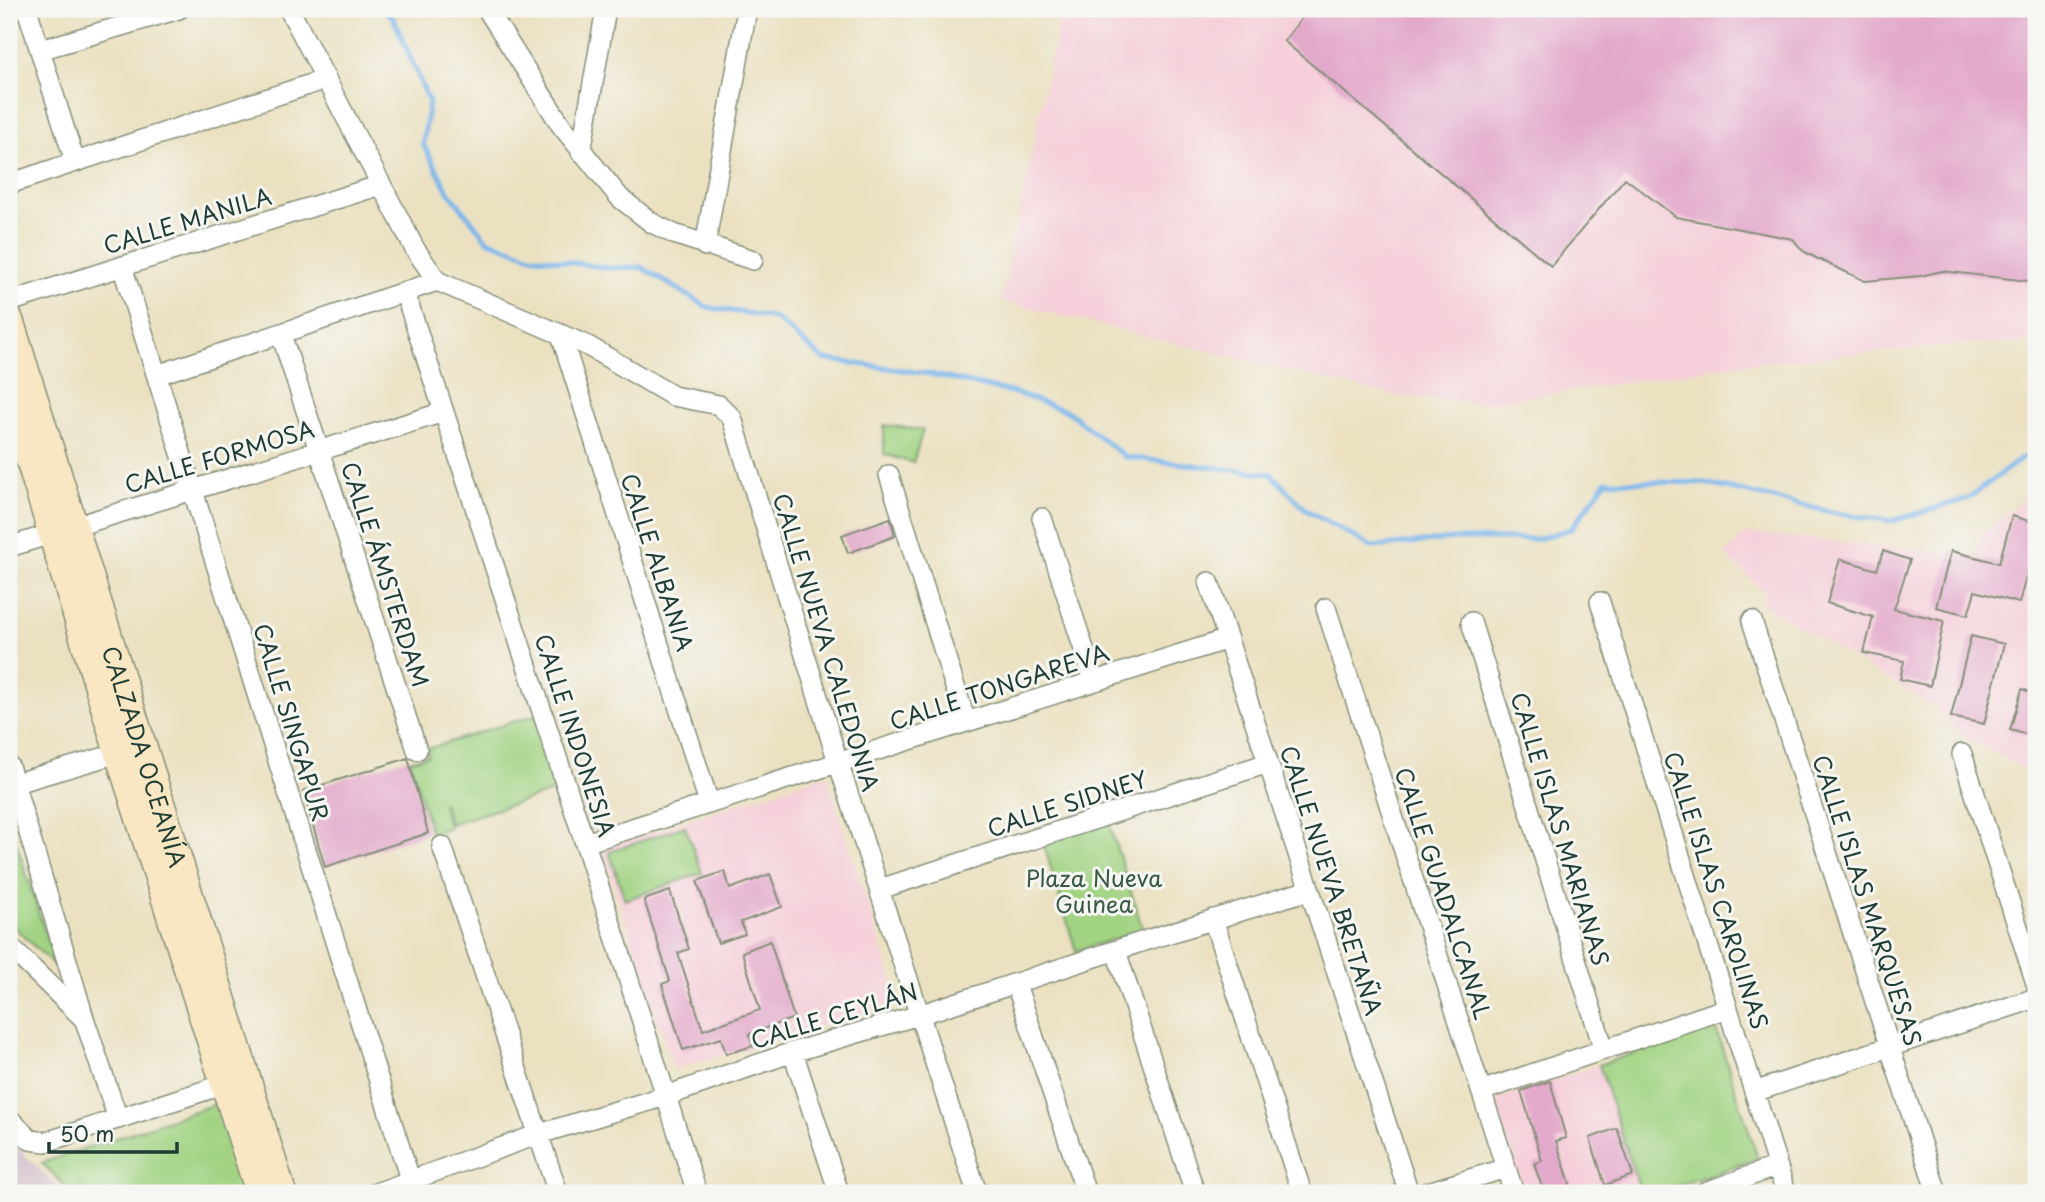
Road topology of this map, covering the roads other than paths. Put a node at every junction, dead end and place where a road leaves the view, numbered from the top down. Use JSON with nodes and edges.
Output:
{"nodes":[{"id":1,"x":27,"y":9,"type":"edge"},
{"id":2,"x":179,"y":9,"type":"edge"},
{"id":3,"x":289,"y":9,"type":"edge"},
{"id":4,"x":487,"y":9,"type":"edge"},
{"id":5,"x":607,"y":9,"type":"edge"},
{"id":6,"x":747,"y":9,"type":"edge"},
{"id":7,"x":40,"y":50,"type":"junction"},
{"id":8,"x":326,"y":79,"type":"junction"},
{"id":9,"x":581,"y":152,"type":"junction"},
{"id":10,"x":75,"y":162,"type":"junction"},
{"id":11,"x":9,"y":184,"type":"edge"},
{"id":12,"x":381,"y":185,"type":"junction"},
{"id":13,"x":705,"y":246,"type":"junction"},
{"id":14,"x":753,"y":260,"type":"dead end"},
{"id":15,"x":122,"y":267,"type":"junction"},
{"id":16,"x":437,"y":282,"type":"junction"},
{"id":17,"x":405,"y":293,"type":"junction"},
{"id":18,"x":9,"y":302,"type":"edge"},
{"id":19,"x":9,"y":320,"type":"edge"},
{"id":20,"x":281,"y":334,"type":"junction"},
{"id":21,"x":561,"y":335,"type":"junction"},
{"id":22,"x":157,"y":375,"type":"junction"},
{"id":23,"x":9,"y":390,"type":"edge"},
{"id":24,"x":444,"y":412,"type":"junction"},
{"id":25,"x":14,"y":423,"type":"edge"},
{"id":26,"x":320,"y":450,"type":"junction"},
{"id":27,"x":890,"y":475,"type":"dead end"},
{"id":28,"x":193,"y":489,"type":"junction"},
{"id":29,"x":1042,"y":518,"type":"dead end"},
{"id":30,"x":65,"y":530,"type":"junction"},
{"id":31,"x":9,"y":547,"type":"edge"},
{"id":32,"x":1209,"y":582,"type":"dead end"},
{"id":33,"x":1600,"y":603,"type":"dead end"},
{"id":34,"x":1326,"y":608,"type":"dead end"},
{"id":35,"x":1752,"y":621,"type":"dead end"},
{"id":36,"x":1471,"y":622,"type":"dead end"},
{"id":37,"x":1228,"y":639,"type":"junction"},
{"id":38,"x":1094,"y":681,"type":"junction"},
{"id":39,"x":966,"y":722,"type":"junction"},
{"id":40,"x":131,"y":749,"type":"junction"},
{"id":41,"x":417,"y":750,"type":"dead end"},
{"id":42,"x":1962,"y":754,"type":"dead end"},
{"id":43,"x":838,"y":762,"type":"junction"},
{"id":44,"x":1268,"y":763,"type":"junction"},
{"id":45,"x":10,"y":778,"type":"edge"},
{"id":46,"x":709,"y":803,"type":"junction"},
{"id":47,"x":586,"y":843,"type":"junction"},
{"id":48,"x":442,"y":846,"type":"dead end"},
{"id":49,"x":880,"y":889,"type":"junction"},
{"id":50,"x":1309,"y":890,"type":"junction"},
{"id":51,"x":1213,"y":919,"type":"junction"},
{"id":52,"x":9,"y":946,"type":"edge"},
{"id":53,"x":1116,"y":951,"type":"junction"},
{"id":54,"x":2036,"y":983,"type":"edge"},
{"id":55,"x":1016,"y":984,"type":"junction"},
{"id":56,"x":2036,"y":998,"type":"edge"},
{"id":57,"x":1728,"y":1008,"type":"junction"},
{"id":58,"x":919,"y":1015,"type":"junction"},
{"id":59,"x":84,"y":1018,"type":"junction"},
{"id":60,"x":1891,"y":1046,"type":"junction"},
{"id":61,"x":1604,"y":1050,"type":"junction"},
{"id":62,"x":793,"y":1052,"type":"junction"},
{"id":63,"x":225,"y":1084,"type":"junction"},
{"id":64,"x":1481,"y":1091,"type":"junction"},
{"id":65,"x":1754,"y":1092,"type":"junction"},
{"id":66,"x":666,"y":1096,"type":"junction"},
{"id":67,"x":9,"y":1118,"type":"edge"},
{"id":68,"x":118,"y":1119,"type":"junction"},
{"id":69,"x":540,"y":1135,"type":"junction"},
{"id":70,"x":1777,"y":1166,"type":"junction"},
{"id":71,"x":1506,"y":1168,"type":"junction"},
{"id":72,"x":412,"y":1187,"type":"edge"},
{"id":73,"x":260,"y":1193,"type":"edge"},
{"id":74,"x":282,"y":1193,"type":"edge"},
{"id":75,"x":376,"y":1193,"type":"edge"},
{"id":76,"x":558,"y":1193,"type":"edge"},
{"id":77,"x":697,"y":1193,"type":"edge"},
{"id":78,"x":839,"y":1193,"type":"edge"},
{"id":79,"x":977,"y":1193,"type":"edge"},
{"id":80,"x":1086,"y":1193,"type":"edge"},
{"id":81,"x":1195,"y":1193,"type":"edge"},
{"id":82,"x":1302,"y":1193,"type":"edge"},
{"id":83,"x":1409,"y":1193,"type":"edge"},
{"id":84,"x":1425,"y":1193,"type":"edge"},
{"id":85,"x":1514,"y":1193,"type":"edge"},
{"id":86,"x":1703,"y":1193,"type":"edge"},
{"id":87,"x":1786,"y":1193,"type":"edge"},
{"id":88,"x":1937,"y":1193,"type":"edge"}],
"edges":[{"from":1,"to":7,"type":"street"},
{"from":2,"to":7,"type":"street"},
{"from":3,"to":8,"type":"street"},
{"from":4,"to":9,"type":"street"},
{"from":5,"to":9,"type":"street"},
{"from":6,"to":13,"type":"street"},
{"from":7,"to":10,"type":"street"},
{"from":8,"to":10,"type":"street"},
{"from":8,"to":12,"type":"street"},
{"from":9,"to":13,"type":"street"},
{"from":10,"to":11,"type":"street"},
{"from":12,"to":15,"type":"street","name":"CALLE MANILA"},
{"from":12,"to":16,"type":"street"},
{"from":13,"to":14,"type":"street"},
{"from":15,"to":18,"type":"street","name":"CALLE MANILA"},
{"from":15,"to":22,"type":"street","name":"CALLE SINGAPUR"},
{"from":16,"to":17,"type":"street"},
{"from":16,"to":21,"type":"street","name":"CALLE NUEVA CALEDONIA"},
{"from":17,"to":20,"type":"street"},
{"from":17,"to":24,"type":"street","name":"CALLE INDONESIA"},
{"from":19,"to":30,"type":"street","name":"CALZADA OCEANÍA"},
{"from":20,"to":22,"type":"street"},
{"from":20,"to":26,"type":"street","name":"CALLE ÁMSTERDAM"},
{"from":21,"to":43,"type":"street","name":"CALLE NUEVA CALEDONIA"},
{"from":21,"to":46,"type":"street","name":"CALLE ALBANIA"},
{"from":22,"to":28,"type":"street","name":"CALLE SINGAPUR"},
{"from":23,"to":25,"type":"street","name":"CALZADA OCEANÍA"},
{"from":24,"to":26,"type":"street","name":"CALLE FORMOSA"},
{"from":24,"to":47,"type":"street","name":"CALLE INDONESIA"},
{"from":25,"to":30,"type":"street","name":"CALZADA OCEANÍA"},
{"from":26,"to":28,"type":"street","name":"CALLE FORMOSA"},
{"from":26,"to":41,"type":"street","name":"CALLE ÁMSTERDAM"},
{"from":27,"to":39,"type":"street"},
{"from":28,"to":30,"type":"street","name":"CALLE FORMOSA"},
{"from":28,"to":72,"type":"street","name":"CALLE SINGAPUR"},
{"from":29,"to":38,"type":"street"},
{"from":30,"to":31,"type":"street","name":"CALLE FORMOSA"},
{"from":30,"to":40,"type":"street","name":"CALZADA OCEANÍA"},
{"from":32,"to":37,"type":"street","name":"CALLE NUEVA BRETAÑA"},
{"from":33,"to":57,"type":"street","name":"CALLE ISLAS CAROLINAS"},
{"from":34,"to":64,"type":"street","name":"CALLE GUADALCANAL"},
{"from":35,"to":60,"type":"street","name":"CALLE ISLAS MARQUESAS"},
{"from":36,"to":61,"type":"street","name":"CALLE ISLAS MARIANAS"},
{"from":37,"to":38,"type":"street","name":"CALLE TONGAREVA"},
{"from":37,"to":44,"type":"street","name":"CALLE NUEVA BRETAÑA"},
{"from":38,"to":39,"type":"street","name":"CALLE TONGAREVA"},
{"from":39,"to":43,"type":"street","name":"CALLE TONGAREVA"},
{"from":40,"to":45,"type":"street"},
{"from":40,"to":63,"type":"street","name":"CALZADA OCEANÍA"},
{"from":40,"to":74,"type":"street","name":"CALZADA OCEANÍA"},
{"from":42,"to":54,"type":"street"},
{"from":43,"to":46,"type":"street","name":"CALLE TONGAREVA"},
{"from":43,"to":49,"type":"street","name":"CALLE NUEVA CALEDONIA"},
{"from":44,"to":49,"type":"street","name":"CALLE SIDNEY"},
{"from":44,"to":50,"type":"street","name":"CALLE NUEVA BRETAÑA"},
{"from":45,"to":59,"type":"street"},
{"from":46,"to":47,"type":"street","name":"CALLE TONGAREVA"},
{"from":47,"to":66,"type":"street","name":"CALLE INDONESIA"},
{"from":48,"to":69,"type":"street"},
{"from":49,"to":58,"type":"street","name":"CALLE NUEVA CALEDONIA"},
{"from":50,"to":51,"type":"street","name":"CALLE CEYLÁN"},
{"from":50,"to":83,"type":"street","name":"CALLE NUEVA BRETAÑA"},
{"from":51,"to":53,"type":"street","name":"CALLE CEYLÁN"},
{"from":51,"to":82,"type":"street"},
{"from":52,"to":59,"type":"street"},
{"from":53,"to":55,"type":"street","name":"CALLE CEYLÁN"},
{"from":53,"to":81,"type":"street"},
{"from":55,"to":58,"type":"street","name":"CALLE CEYLÁN"},
{"from":55,"to":80,"type":"street"},
{"from":56,"to":60,"type":"street"},
{"from":57,"to":61,"type":"street"},
{"from":57,"to":65,"type":"street","name":"CALLE ISLAS CAROLINAS"},
{"from":58,"to":62,"type":"street","name":"CALLE CEYLÁN"},
{"from":58,"to":79,"type":"street","name":"CALLE NUEVA CALEDONIA"},
{"from":59,"to":68,"type":"street"},
{"from":60,"to":65,"type":"street"},
{"from":60,"to":88,"type":"street","name":"CALLE ISLAS MARQUESAS"},
{"from":61,"to":64,"type":"street"},
{"from":62,"to":66,"type":"street","name":"CALLE CEYLÁN"},
{"from":62,"to":78,"type":"street"},
{"from":63,"to":68,"type":"street"},
{"from":63,"to":73,"type":"street","name":"CALZADA OCEANÍA"},
{"from":64,"to":71,"type":"street","name":"CALLE GUADALCANAL"},
{"from":65,"to":70,"type":"street","name":"CALLE ISLAS CAROLINAS"},
{"from":66,"to":69,"type":"street","name":"CALLE CEYLÁN"},
{"from":66,"to":77,"type":"street","name":"CALLE INDONESIA"},
{"from":67,"to":68,"type":"street"},
{"from":69,"to":72,"type":"street","name":"CALLE CEYLÁN"},
{"from":69,"to":76,"type":"street"},
{"from":70,"to":86,"type":"street"},
{"from":70,"to":87,"type":"street","name":"CALLE ISLAS CAROLINAS"},
{"from":71,"to":84,"type":"street"},
{"from":71,"to":85,"type":"street","name":"CALLE GUADALCANAL"},
{"from":72,"to":75,"type":"street","name":"CALLE CEYLÁN"}]}
